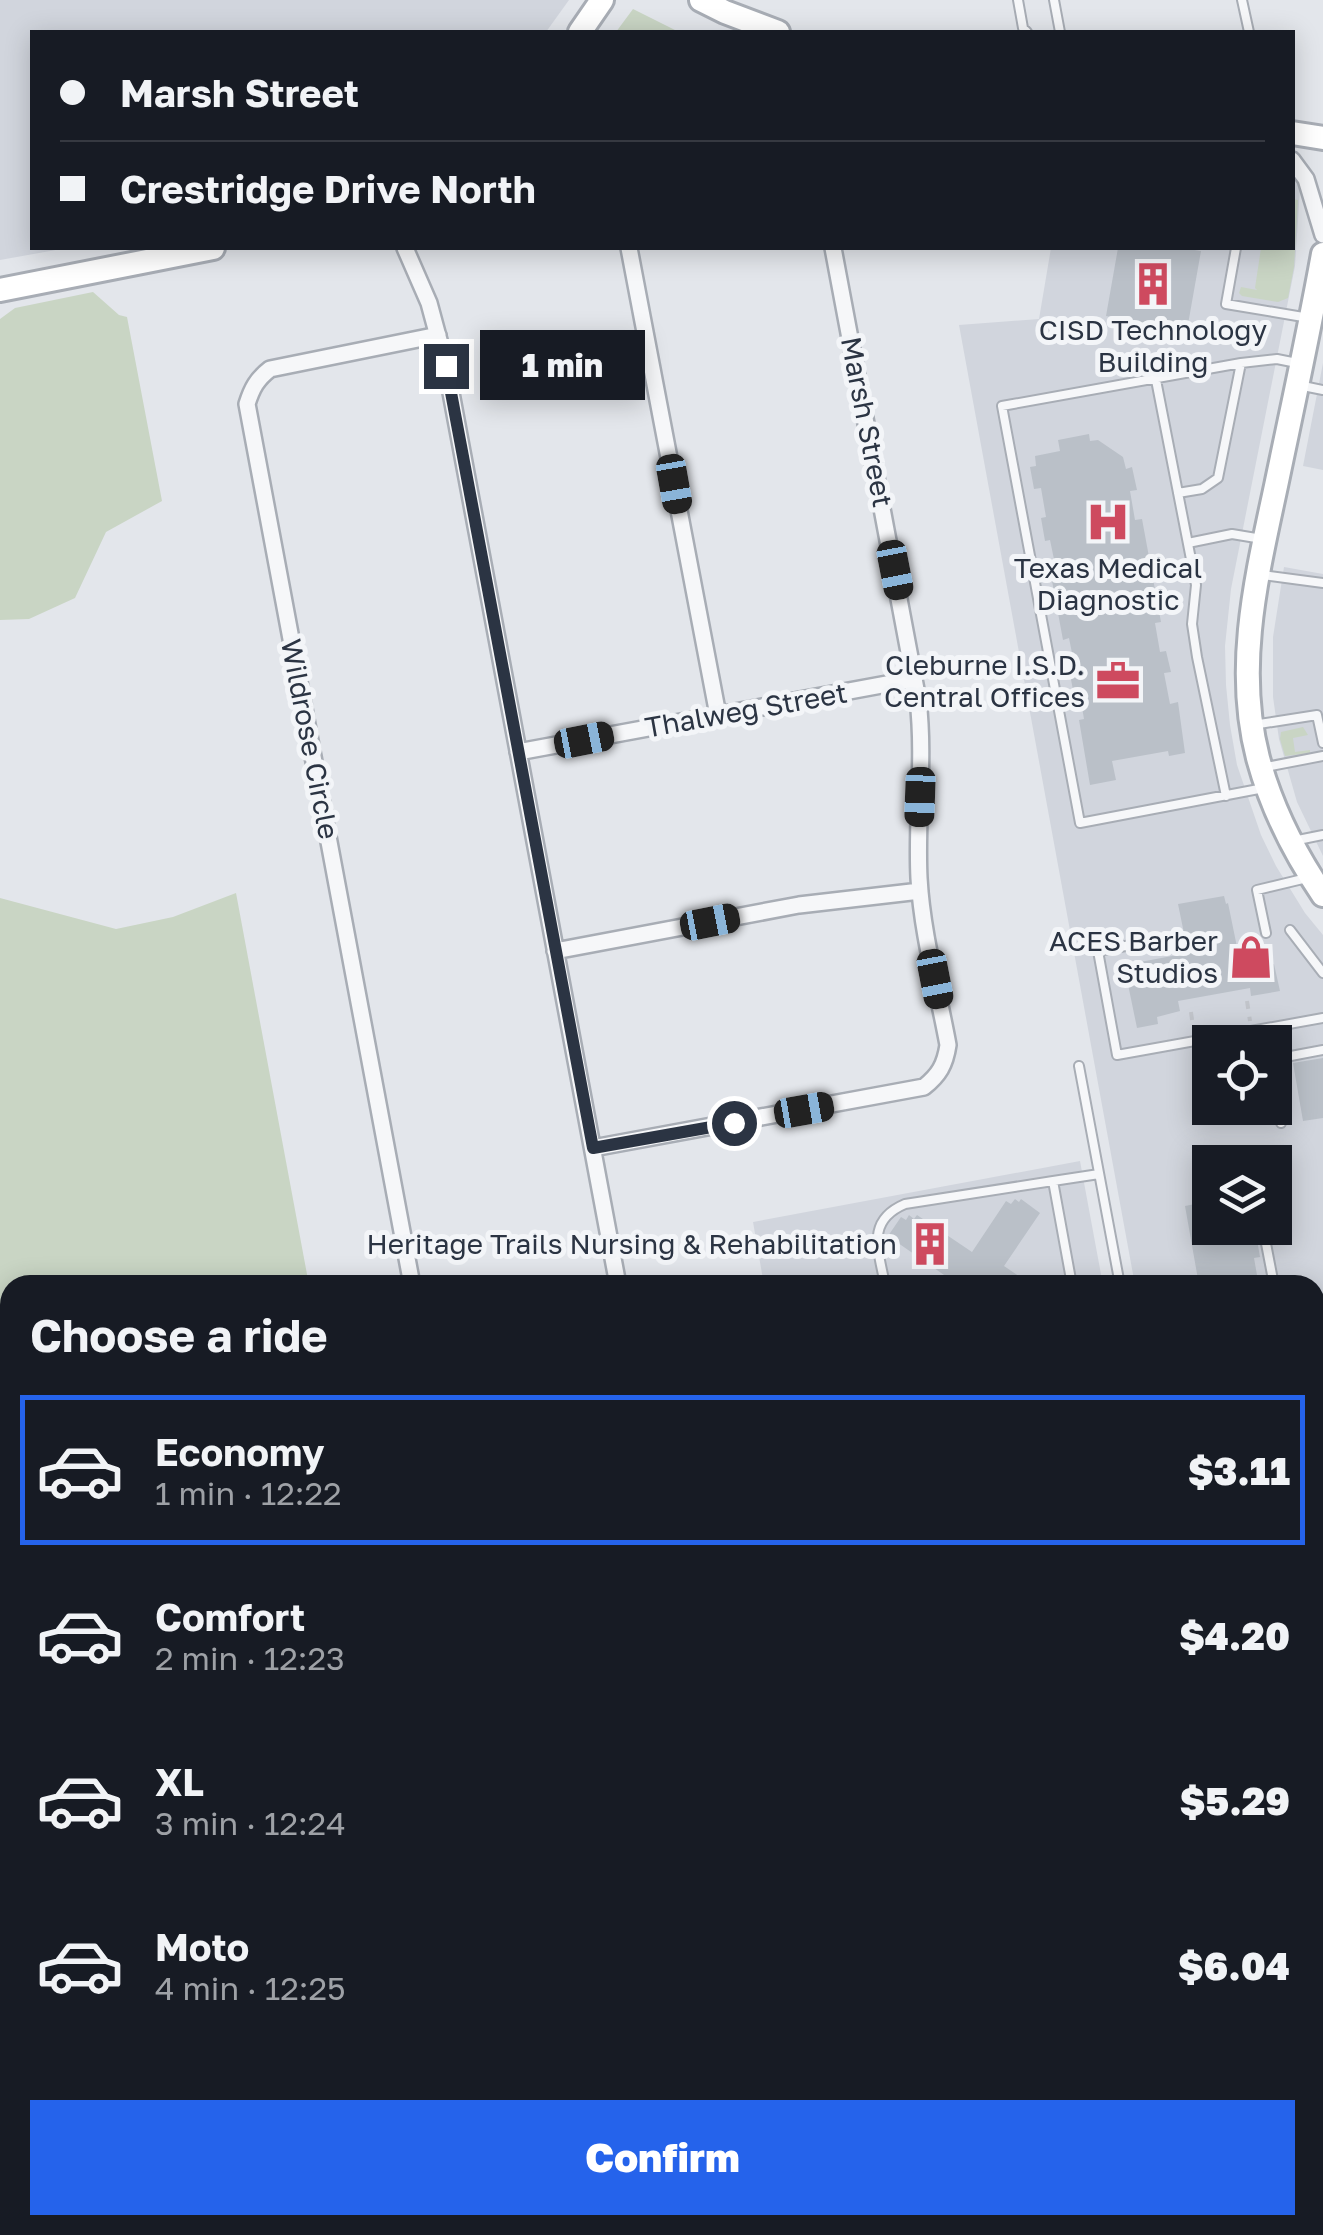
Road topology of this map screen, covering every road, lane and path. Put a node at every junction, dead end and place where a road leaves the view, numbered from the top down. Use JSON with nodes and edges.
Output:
{"nodes":[{"id":1,"x":602,"y":0,"type":"edge"},
{"id":2,"x":701,"y":0,"type":"edge"},
{"id":3,"x":1018,"y":0,"type":"edge"},
{"id":4,"x":1054,"y":0,"type":"edge"},
{"id":5,"x":1242,"y":0,"type":"edge"},
{"id":6,"x":581,"y":30,"type":"edge"},
{"id":7,"x":773,"y":30,"type":"edge"},
{"id":8,"x":1025,"y":30,"type":"edge"},
{"id":9,"x":1060,"y":30,"type":"edge"},
{"id":10,"x":1248,"y":30,"type":"edge"},
{"id":11,"x":1295,"y":133,"type":"edge"},
{"id":12,"x":1323,"y":138,"type":"edge"},
{"id":13,"x":1295,"y":164,"type":"edge"},
{"id":14,"x":1323,"y":235,"type":"edge"},
{"id":15,"x":202,"y":250,"type":"edge"},
{"id":16,"x":405,"y":250,"type":"edge"},
{"id":17,"x":629,"y":250,"type":"edge"},
{"id":18,"x":833,"y":250,"type":"edge"},
{"id":19,"x":1236,"y":250,"type":"edge"},
{"id":20,"x":1323,"y":257,"type":"edge"},
{"id":21,"x":0,"y":290,"type":"edge"},
{"id":22,"x":1310,"y":318,"type":"junction"},
{"id":23,"x":438,"y":335,"type":"junction"},
{"id":24,"x":1241,"y":363,"type":"junction"},
{"id":25,"x":1299,"y":375,"type":"junction"},
{"id":26,"x":1156,"y":380,"type":"junction"},
{"id":27,"x":1323,"y":390,"type":"edge"},
{"id":28,"x":1178,"y":493,"type":"junction"},
{"id":29,"x":1264,"y":540,"type":"junction"},
{"id":30,"x":1188,"y":543,"type":"junction"},
{"id":31,"x":1258,"y":575,"type":"junction"},
{"id":32,"x":1323,"y":583,"type":"edge"},
{"id":33,"x":914,"y":679,"type":"junction"},
{"id":34,"x":718,"y":715,"type":"junction"},
{"id":35,"x":1253,"y":725,"type":"junction"},
{"id":36,"x":1323,"y":742,"type":"edge"},
{"id":37,"x":518,"y":752,"type":"junction"},
{"id":38,"x":1323,"y":756,"type":"edge"},
{"id":39,"x":1265,"y":778,"type":"junction"},
{"id":40,"x":1226,"y":796,"type":"junction"},
{"id":41,"x":1323,"y":834,"type":"edge"},
{"id":42,"x":1291,"y":841,"type":"junction"},
{"id":43,"x":1317,"y":886,"type":"edge"},
{"id":44,"x":920,"y":891,"type":"junction"},
{"id":45,"x":1290,"y":930,"type":"dead end"},
{"id":46,"x":1266,"y":933,"type":"dead end"},
{"id":47,"x":1164,"y":939,"type":"dead end"},
{"id":48,"x":555,"y":952,"type":"junction"},
{"id":49,"x":1323,"y":973,"type":"edge"},
{"id":50,"x":1247,"y":1002,"type":"dead end"},
{"id":51,"x":1190,"y":1012,"type":"dead end"},
{"id":52,"x":1323,"y":1018,"type":"edge"},
{"id":53,"x":1192,"y":1025,"type":"edge"},
{"id":54,"x":1251,"y":1025,"type":"edge"},
{"id":55,"x":1282,"y":1025,"type":"edge"},
{"id":56,"x":1192,"y":1042,"type":"edge"},
{"id":57,"x":1323,"y":1050,"type":"edge"},
{"id":58,"x":1292,"y":1056,"type":"edge"},
{"id":59,"x":1079,"y":1066,"type":"dead end"},
{"id":60,"x":593,"y":1148,"type":"junction"},
{"id":61,"x":1099,"y":1174,"type":"junction"},
{"id":62,"x":1053,"y":1181,"type":"junction"},
{"id":63,"x":1266,"y":1245,"type":"edge"},
{"id":64,"x":410,"y":1275,"type":"edge"},
{"id":65,"x":616,"y":1275,"type":"edge"},
{"id":66,"x":884,"y":1275,"type":"edge"},
{"id":67,"x":1070,"y":1275,"type":"edge"},
{"id":68,"x":1118,"y":1275,"type":"edge"},
{"id":69,"x":1272,"y":1275,"type":"edge"}],
"edges":[{"from":1,"to":6,"type":"street"},
{"from":2,"to":7,"type":"street"},
{"from":3,"to":8,"type":"lane"},
{"from":4,"to":9,"type":"lane"},
{"from":5,"to":10,"type":"lane"},
{"from":11,"to":12,"type":"street"},
{"from":13,"to":14,"type":"street"},
{"from":15,"to":21,"type":"street"},
{"from":16,"to":23,"type":"street"},
{"from":17,"to":34,"type":"street"},
{"from":18,"to":33,"type":"street","name":"Marsh Street"},
{"from":19,"to":22,"type":"lane"},
{"from":20,"to":22,"type":"street"},
{"from":22,"to":25,"type":"street"},
{"from":23,"to":37,"type":"street"},
{"from":23,"to":64,"type":"street","name":"Wildrose Circle"},
{"from":24,"to":25,"type":"lane"},
{"from":24,"to":26,"type":"lane"},
{"from":24,"to":28,"type":"lane"},
{"from":25,"to":27,"type":"lane"},
{"from":25,"to":29,"type":"street"},
{"from":26,"to":28,"type":"lane"},
{"from":26,"to":40,"type":"lane"},
{"from":28,"to":30,"type":"lane"},
{"from":29,"to":30,"type":"lane"},
{"from":29,"to":31,"type":"street"},
{"from":30,"to":40,"type":"lane"},
{"from":31,"to":32,"type":"lane"},
{"from":31,"to":35,"type":"street"},
{"from":33,"to":34,"type":"street","name":"Thalweg Street"},
{"from":33,"to":44,"type":"street","name":"Marsh Street"},
{"from":34,"to":37,"type":"street","name":"Thalweg Street"},
{"from":35,"to":36,"type":"lane"},
{"from":35,"to":39,"type":"street"},
{"from":37,"to":48,"type":"street"},
{"from":38,"to":39,"type":"lane"},
{"from":39,"to":40,"type":"lane"},
{"from":39,"to":42,"type":"street"},
{"from":41,"to":42,"type":"lane"},
{"from":42,"to":43,"type":"street"},
{"from":43,"to":46,"type":"lane"},
{"from":44,"to":48,"type":"street"},
{"from":44,"to":60,"type":"street","name":"Marsh Street"},
{"from":45,"to":49,"type":"lane"},
{"from":47,"to":56,"type":"lane"},
{"from":48,"to":60,"type":"street"},
{"from":50,"to":54,"type":"path"},
{"from":51,"to":53,"type":"path"},
{"from":52,"to":55,"type":"lane"},
{"from":57,"to":58,"type":"lane"},
{"from":59,"to":61,"type":"lane"},
{"from":60,"to":65,"type":"street"},
{"from":61,"to":62,"type":"lane"},
{"from":61,"to":68,"type":"lane"},
{"from":62,"to":66,"type":"lane"},
{"from":62,"to":67,"type":"lane"},
{"from":63,"to":69,"type":"lane"}]}
